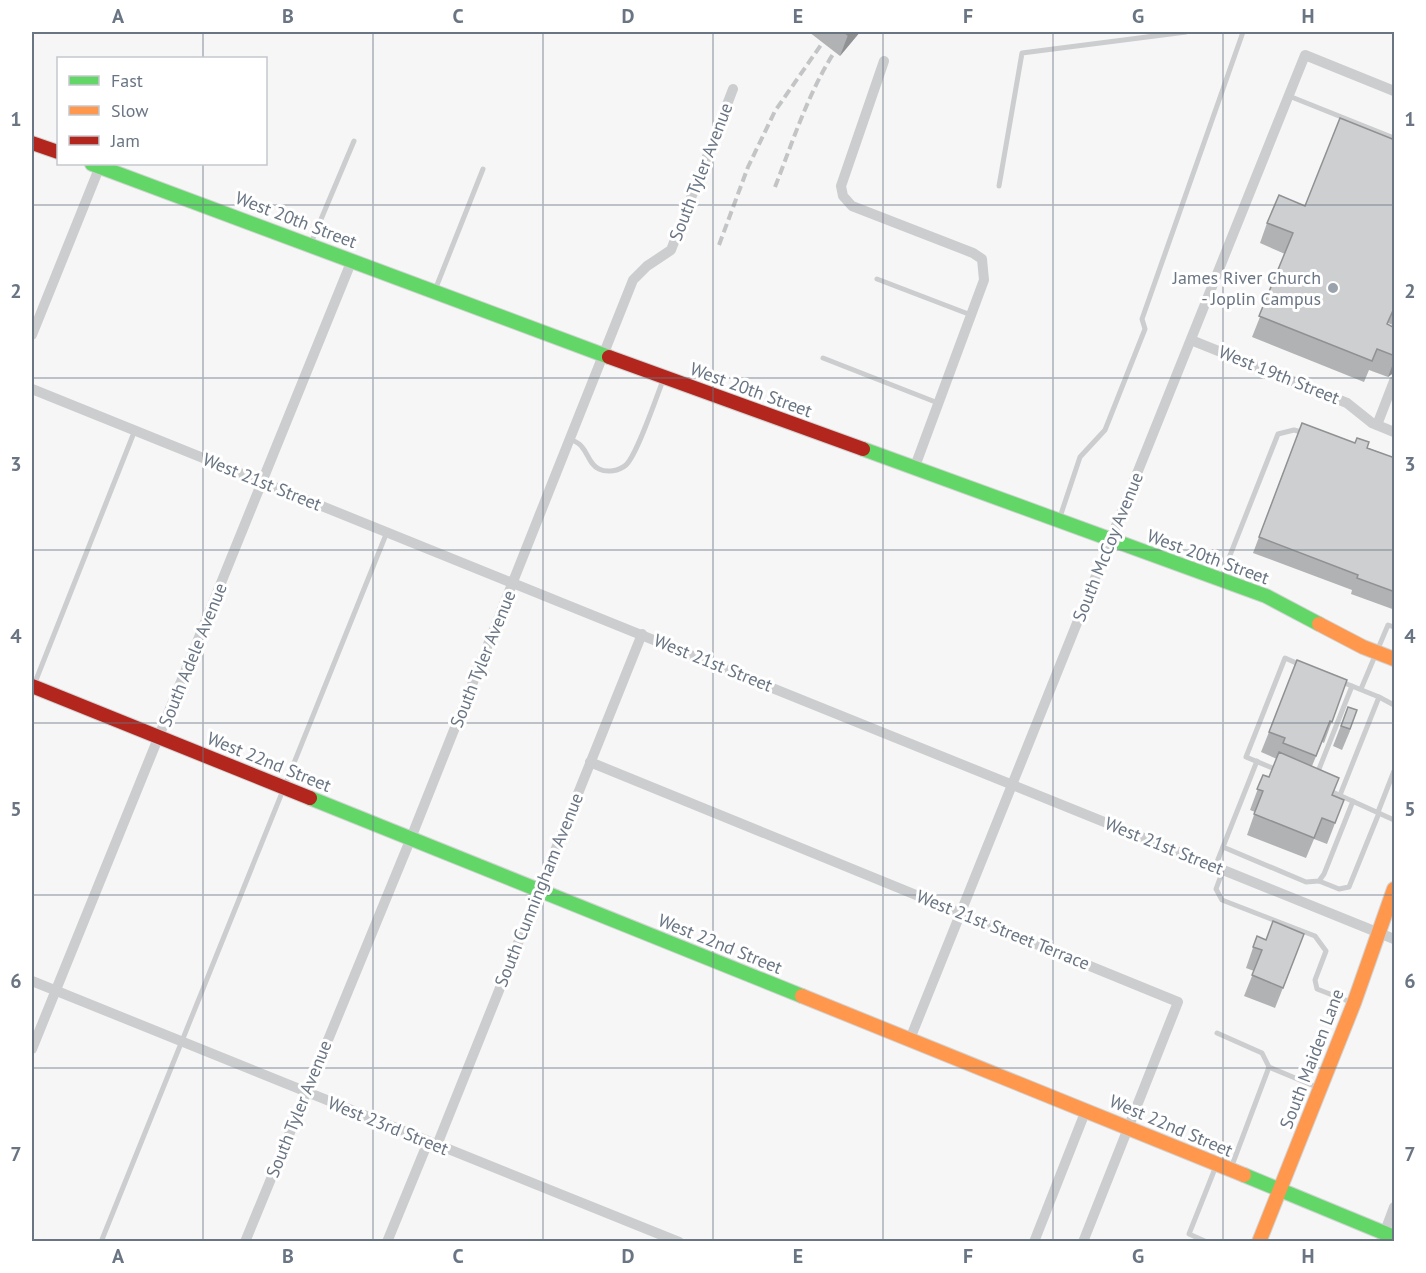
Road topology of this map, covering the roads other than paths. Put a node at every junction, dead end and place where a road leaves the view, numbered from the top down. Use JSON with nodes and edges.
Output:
{"nodes":[{"id":1,"x":1186,"y":32,"type":"edge"},
{"id":2,"x":1243,"y":32,"type":"edge"},
{"id":3,"x":884,"y":61,"type":"dead end"},
{"id":4,"x":733,"y":89,"type":"dead end"},
{"id":5,"x":1395,"y":92,"type":"edge"},
{"id":6,"x":1289,"y":96,"type":"junction"},
{"id":7,"x":1395,"y":138,"type":"edge"},
{"id":8,"x":354,"y":141,"type":"dead end"},
{"id":9,"x":32,"y":143,"type":"edge"},
{"id":10,"x":57,"y":152,"type":"edge"},
{"id":11,"x":96,"y":165,"type":"edge"},
{"id":12,"x":483,"y":169,"type":"dead end"},
{"id":13,"x":999,"y":186,"type":"dead end"},
{"id":14,"x":310,"y":245,"type":"junction"},
{"id":15,"x":352,"y":261,"type":"junction"},
{"id":16,"x":877,"y":279,"type":"dead end"},
{"id":17,"x":435,"y":292,"type":"junction"},
{"id":18,"x":971,"y":315,"type":"junction"},
{"id":19,"x":32,"y":335,"type":"edge"},
{"id":20,"x":1191,"y":339,"type":"junction"},
{"id":21,"x":604,"y":355,"type":"junction"},
{"id":22,"x":823,"y":358,"type":"dead end"},
{"id":23,"x":664,"y":377,"type":"junction"},
{"id":24,"x":1395,"y":381,"type":"edge"},
{"id":25,"x":32,"y":389,"type":"edge"},
{"id":26,"x":938,"y":404,"type":"junction"},
{"id":27,"x":1377,"y":425,"type":"junction"},
{"id":28,"x":135,"y":430,"type":"junction"},
{"id":29,"x":1395,"y":432,"type":"edge"},
{"id":30,"x":1316,"y":437,"type":"edge"},
{"id":31,"x":570,"y":439,"type":"junction"},
{"id":32,"x":914,"y":469,"type":"junction"},
{"id":33,"x":262,"y":482,"type":"junction"},
{"id":34,"x":1059,"y":522,"type":"junction"},
{"id":35,"x":387,"y":532,"type":"junction"},
{"id":36,"x":1111,"y":541,"type":"junction"},
{"id":37,"x":1220,"y":580,"type":"junction"},
{"id":38,"x":513,"y":584,"type":"junction"},
{"id":39,"x":1395,"y":627,"type":"edge"},
{"id":40,"x":642,"y":634,"type":"junction"},
{"id":41,"x":1376,"y":652,"type":"junction"},
{"id":42,"x":1395,"y":659,"type":"edge"},
{"id":43,"x":1314,"y":670,"type":"edge"},
{"id":44,"x":1333,"y":678,"type":"edge"},
{"id":45,"x":1353,"y":686,"type":"junction"},
{"id":46,"x":32,"y":688,"type":"edge"},
{"id":47,"x":1361,"y":689,"type":"junction"},
{"id":48,"x":1379,"y":697,"type":"junction"},
{"id":49,"x":1395,"y":705,"type":"edge"},
{"id":50,"x":159,"y":737,"type":"junction"},
{"id":51,"x":1257,"y":761,"type":"junction"},
{"id":52,"x":590,"y":762,"type":"junction"},
{"id":53,"x":1395,"y":771,"type":"edge"},
{"id":54,"x":1285,"y":773,"type":"edge"},
{"id":55,"x":1313,"y":784,"type":"edge"},
{"id":56,"x":1012,"y":785,"type":"junction"},
{"id":57,"x":284,"y":787,"type":"junction"},
{"id":58,"x":1322,"y":788,"type":"edge"},
{"id":59,"x":1340,"y":795,"type":"junction"},
{"id":60,"x":1353,"y":801,"type":"junction"},
{"id":61,"x":1379,"y":813,"type":"junction"},
{"id":62,"x":1395,"y":820,"type":"edge"},
{"id":63,"x":411,"y":838,"type":"junction"},
{"id":64,"x":1223,"y":847,"type":"junction"},
{"id":65,"x":1219,"y":868,"type":"junction"},
{"id":66,"x":1319,"y":881,"type":"junction"},
{"id":67,"x":1395,"y":889,"type":"edge"},
{"id":68,"x":538,"y":890,"type":"junction"},
{"id":69,"x":960,"y":912,"type":"junction"},
{"id":70,"x":1378,"y":932,"type":"junction"},
{"id":71,"x":1395,"y":939,"type":"edge"},
{"id":72,"x":32,"y":981,"type":"edge"},
{"id":73,"x":54,"y":990,"type":"junction"},
{"id":74,"x":1354,"y":1003,"type":"junction"},
{"id":75,"x":1217,"y":1033,"type":"dead end"},
{"id":76,"x":910,"y":1039,"type":"junction"},
{"id":77,"x":182,"y":1042,"type":"junction"},
{"id":78,"x":32,"y":1049,"type":"edge"},
{"id":79,"x":1269,"y":1067,"type":"junction"},
{"id":80,"x":1320,"y":1089,"type":"junction"},
{"id":81,"x":306,"y":1093,"type":"junction"},
{"id":82,"x":1086,"y":1110,"type":"junction"},
{"id":83,"x":1128,"y":1127,"type":"junction"},
{"id":84,"x":433,"y":1143,"type":"junction"},
{"id":85,"x":1217,"y":1164,"type":"junction"},
{"id":86,"x":1231,"y":1170,"type":"junction"},
{"id":87,"x":1280,"y":1190,"type":"junction"},
{"id":88,"x":1395,"y":1207,"type":"edge"},
{"id":89,"x":1386,"y":1237,"type":"edge"},
{"id":90,"x":101,"y":1242,"type":"edge"},
{"id":91,"x":245,"y":1242,"type":"edge"},
{"id":92,"x":387,"y":1242,"type":"edge"},
{"id":93,"x":679,"y":1242,"type":"edge"},
{"id":94,"x":1034,"y":1242,"type":"edge"},
{"id":95,"x":1083,"y":1242,"type":"edge"},
{"id":96,"x":1207,"y":1242,"type":"edge"},
{"id":97,"x":1259,"y":1242,"type":"edge"}],
"edges":[{"from":1,"to":13,"type":"lane"},
{"from":2,"to":34,"type":"lane"},
{"from":3,"to":18,"type":"street"},
{"from":4,"to":21,"type":"street","name":"South Tyler Avenue"},
{"from":5,"to":6,"type":"street","name":"South McCoy Avenue"},
{"from":6,"to":7,"type":"lane"},
{"from":6,"to":20,"type":"street","name":"South McCoy Avenue"},
{"from":8,"to":14,"type":"lane"},
{"from":9,"to":10,"type":"main road"},
{"from":11,"to":14,"type":"main road","name":"West 20th Street"},
{"from":11,"to":19,"type":"street"},
{"from":12,"to":17,"type":"lane"},
{"from":14,"to":15,"type":"main road","name":"West 20th Street"},
{"from":15,"to":17,"type":"main road","name":"West 20th Street"},
{"from":15,"to":33,"type":"street","name":"South Adele Avenue"},
{"from":16,"to":18,"type":"lane"},
{"from":17,"to":21,"type":"main road","name":"West 20th Street"},
{"from":18,"to":26,"type":"street"},
{"from":20,"to":27,"type":"street","name":"West 19th Street"},
{"from":20,"to":36,"type":"street","name":"South McCoy Avenue"},
{"from":21,"to":23,"type":"main road","name":"West 20th Street"},
{"from":21,"to":31,"type":"street","name":"South Tyler Avenue"},
{"from":22,"to":26,"type":"lane"},
{"from":23,"to":31,"type":"lane"},
{"from":23,"to":32,"type":"main road","name":"West 20th Street"},
{"from":24,"to":27,"type":"street"},
{"from":25,"to":28,"type":"street","name":"West 21st Street"},
{"from":26,"to":32,"type":"street"},
{"from":27,"to":29,"type":"street","name":"West 19th Street"},
{"from":28,"to":33,"type":"street","name":"West 21st Street"},
{"from":28,"to":46,"type":"lane"},
{"from":30,"to":37,"type":"lane"},
{"from":31,"to":38,"type":"street","name":"South Tyler Avenue"},
{"from":32,"to":34,"type":"main road","name":"West 20th Street"},
{"from":33,"to":35,"type":"street","name":"West 21st Street"},
{"from":33,"to":50,"type":"street","name":"South Adele Avenue"},
{"from":34,"to":36,"type":"main road","name":"West 20th Street"},
{"from":35,"to":38,"type":"street","name":"West 21st Street"},
{"from":35,"to":57,"type":"lane"},
{"from":36,"to":37,"type":"main road","name":"West 20th Street"},
{"from":36,"to":56,"type":"street","name":"South McCoy Avenue"},
{"from":37,"to":41,"type":"main road","name":"West 20th Street"},
{"from":38,"to":40,"type":"street","name":"West 21st Street"},
{"from":38,"to":63,"type":"street","name":"South Tyler Avenue"},
{"from":39,"to":41,"type":"lane"},
{"from":40,"to":52,"type":"street","name":"South Cunningham Avenue"},
{"from":40,"to":56,"type":"street","name":"West 21st Street"},
{"from":41,"to":42,"type":"main road","name":"West 20th Street"},
{"from":41,"to":47,"type":"lane"},
{"from":43,"to":51,"type":"lane"},
{"from":44,"to":45,"type":"lane"},
{"from":45,"to":47,"type":"lane"},
{"from":45,"to":55,"type":"lane"},
{"from":46,"to":50,"type":"main road","name":"West 22nd Street"},
{"from":47,"to":48,"type":"lane"},
{"from":48,"to":49,"type":"lane"},
{"from":48,"to":59,"type":"lane"},
{"from":50,"to":57,"type":"main road","name":"West 22nd Street"},
{"from":50,"to":73,"type":"street","name":"South Adele Avenue"},
{"from":51,"to":54,"type":"lane"},
{"from":51,"to":64,"type":"lane"},
{"from":52,"to":68,"type":"street","name":"South Cunningham Avenue"},
{"from":52,"to":69,"type":"street","name":"West 21st Street Terrace"},
{"from":53,"to":61,"type":"lane"},
{"from":56,"to":65,"type":"street","name":"West 21st Street"},
{"from":56,"to":69,"type":"street","name":"South McCoy Avenue"},
{"from":57,"to":63,"type":"main road","name":"West 22nd Street"},
{"from":57,"to":77,"type":"lane"},
{"from":58,"to":59,"type":"lane"},
{"from":59,"to":60,"type":"lane"},
{"from":60,"to":61,"type":"lane"},
{"from":60,"to":66,"type":"lane"},
{"from":61,"to":62,"type":"lane"},
{"from":61,"to":66,"type":"lane"},
{"from":63,"to":68,"type":"main road","name":"West 22nd Street"},
{"from":63,"to":81,"type":"street","name":"South Tyler Avenue"},
{"from":64,"to":65,"type":"lane"},
{"from":64,"to":66,"type":"lane"},
{"from":65,"to":70,"type":"street","name":"West 21st Street"},
{"from":65,"to":74,"type":"lane"},
{"from":67,"to":70,"type":"main road","name":"South Maiden Lane"},
{"from":68,"to":76,"type":"main road","name":"West 22nd Street"},
{"from":68,"to":84,"type":"street","name":"South Cunningham Avenue"},
{"from":69,"to":76,"type":"street","name":"South McCoy Avenue"},
{"from":69,"to":83,"type":"street","name":"West 21st Street Terrace"},
{"from":70,"to":71,"type":"street","name":"West 21st Street"},
{"from":70,"to":74,"type":"main road","name":"South Maiden Lane"},
{"from":72,"to":73,"type":"street","name":"West 23rd Street"},
{"from":73,"to":77,"type":"street","name":"West 23rd Street"},
{"from":73,"to":78,"type":"street","name":"South Adele Avenue"},
{"from":74,"to":80,"type":"main road","name":"South Maiden Lane"},
{"from":75,"to":79,"type":"lane"},
{"from":76,"to":82,"type":"main road","name":"West 22nd Street"},
{"from":77,"to":81,"type":"street","name":"West 23rd Street"},
{"from":77,"to":90,"type":"lane"},
{"from":79,"to":80,"type":"lane"},
{"from":79,"to":86,"type":"lane"},
{"from":80,"to":87,"type":"main road","name":"South Maiden Lane"},
{"from":81,"to":84,"type":"street","name":"West 23rd Street"},
{"from":81,"to":91,"type":"street","name":"South Tyler Avenue"},
{"from":82,"to":83,"type":"main road","name":"West 22nd Street"},
{"from":82,"to":94,"type":"street"},
{"from":83,"to":85,"type":"main road","name":"West 22nd Street"},
{"from":83,"to":95,"type":"street","name":"West 21st Street Terrace"},
{"from":84,"to":92,"type":"street","name":"South Cunningham Avenue"},
{"from":84,"to":93,"type":"street","name":"West 23rd Street"},
{"from":85,"to":86,"type":"main road","name":"West 22nd Street"},
{"from":85,"to":96,"type":"lane"},
{"from":86,"to":87,"type":"main road","name":"West 22nd Street"},
{"from":87,"to":89,"type":"main road","name":"West 22nd Street"},
{"from":87,"to":97,"type":"main road","name":"South Maiden Lane"},
{"from":88,"to":89,"type":"street"}]}
